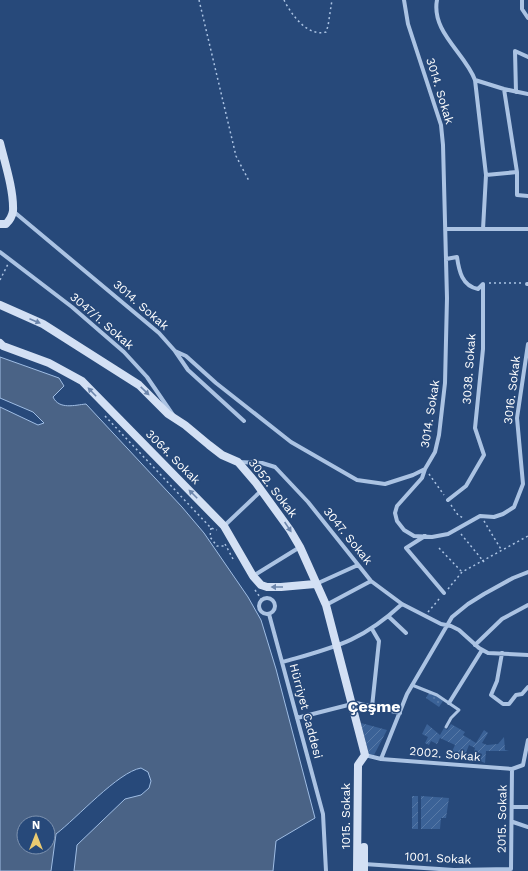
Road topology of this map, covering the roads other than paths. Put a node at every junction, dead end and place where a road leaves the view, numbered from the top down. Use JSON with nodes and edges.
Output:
{"nodes":[{"id":1,"x":404,"y":0,"type":"edge"},
{"id":2,"x":437,"y":0,"type":"edge"},
{"id":3,"x":522,"y":0,"type":"edge"},
{"id":4,"x":528,"y":18,"type":"edge"},
{"id":5,"x":528,"y":56,"type":"edge"},
{"id":6,"x":475,"y":80,"type":"junction"},
{"id":7,"x":504,"y":90,"type":"junction"},
{"id":8,"x":516,"y":92,"type":"junction"},
{"id":9,"x":528,"y":94,"type":"edge"},
{"id":10,"x":0,"y":143,"type":"edge"},
{"id":11,"x":517,"y":172,"type":"junction"},
{"id":12,"x":486,"y":175,"type":"junction"},
{"id":13,"x":528,"y":196,"type":"edge"},
{"id":14,"x":13,"y":211,"type":"junction"},
{"id":15,"x":0,"y":224,"type":"edge"},
{"id":16,"x":444,"y":229,"type":"junction"},
{"id":17,"x":483,"y":229,"type":"junction"},
{"id":18,"x":528,"y":229,"type":"edge"},
{"id":19,"x":0,"y":252,"type":"edge"},
{"id":20,"x":446,"y":259,"type":"junction"},
{"id":21,"x":0,"y":305,"type":"edge"},
{"id":22,"x":0,"y":343,"type":"edge"},
{"id":23,"x":528,"y":344,"type":"edge"},
{"id":24,"x":175,"y":351,"type":"junction"},
{"id":25,"x":526,"y":366,"type":"edge"},
{"id":26,"x":176,"y":419,"type":"junction"},
{"id":27,"x":244,"y":421,"type":"dead end"},
{"id":28,"x":238,"y":462,"type":"junction"},
{"id":29,"x":425,"y":469,"type":"junction"},
{"id":30,"x":261,"y":491,"type":"junction"},
{"id":31,"x":448,"y":500,"type":"road end"},
{"id":32,"x":222,"y":528,"type":"junction"},
{"id":33,"x":425,"y":536,"type":"junction"},
{"id":34,"x":300,"y":547,"type":"junction"},
{"id":35,"x":358,"y":565,"type":"junction"},
{"id":36,"x":528,"y":572,"type":"edge"},
{"id":37,"x":253,"y":576,"type":"junction"},
{"id":38,"x":371,"y":581,"type":"junction"},
{"id":39,"x":316,"y":584,"type":"junction"},
{"id":40,"x":444,"y":593,"type":"road end"},
{"id":41,"x":402,"y":604,"type":"junction"},
{"id":42,"x":326,"y":605,"type":"junction"},
{"id":43,"x":528,"y":605,"type":"edge"},
{"id":44,"x":269,"y":614,"type":"junction"},
{"id":45,"x":388,"y":616,"type":"junction"},
{"id":46,"x":446,"y":625,"type":"junction"},
{"id":47,"x":372,"y":629,"type":"junction"},
{"id":48,"x":406,"y":633,"type":"dead end"},
{"id":49,"x":475,"y":645,"type":"junction"},
{"id":50,"x":336,"y":647,"type":"junction"},
{"id":51,"x":482,"y":650,"type":"junction"},
{"id":52,"x":502,"y":653,"type":"junction"},
{"id":53,"x":528,"y":655,"type":"edge"},
{"id":54,"x":283,"y":662,"type":"junction"},
{"id":55,"x":412,"y":685,"type":"junction"},
{"id":56,"x":528,"y":687,"type":"edge"},
{"id":57,"x":352,"y":703,"type":"junction"},
{"id":58,"x":449,"y":703,"type":"junction"},
{"id":59,"x":372,"y":706,"type":"junction"},
{"id":60,"x":400,"y":713,"type":"junction"},
{"id":61,"x":297,"y":718,"type":"junction"},
{"id":62,"x":446,"y":727,"type":"dead end"},
{"id":63,"x":528,"y":740,"type":"edge"},
{"id":64,"x":365,"y":754,"type":"junction"},
{"id":65,"x":381,"y":758,"type":"junction"},
{"id":66,"x":361,"y":763,"type":"junction"},
{"id":67,"x":512,"y":769,"type":"junction"},
{"id":68,"x":513,"y":807,"type":"junction"},
{"id":69,"x":528,"y":807,"type":"edge"},
{"id":70,"x":513,"y":822,"type":"junction"},
{"id":71,"x":528,"y":827,"type":"edge"},
{"id":72,"x":364,"y":867,"type":"edge"},
{"id":73,"x":511,"y":869,"type":"joint"},
{"id":74,"x":430,"y":870,"type":"edge"},
{"id":75,"x":455,"y":870,"type":"edge"},
{"id":76,"x":326,"y":871,"type":"edge"},
{"id":77,"x":357,"y":871,"type":"edge"}],
"edges":[{"from":1,"to":16,"type":"street","name":"3014. Sokak"},
{"from":2,"to":6,"type":"street"},
{"from":3,"to":4,"type":"street"},
{"from":5,"to":8,"type":"street"},
{"from":6,"to":7,"type":"street"},
{"from":6,"to":12,"type":"street"},
{"from":7,"to":8,"type":"street"},
{"from":7,"to":11,"type":"street"},
{"from":8,"to":9,"type":"street"},
{"from":10,"to":14,"type":"street"},
{"from":11,"to":12,"type":"street"},
{"from":11,"to":13,"type":"street"},
{"from":12,"to":17,"type":"street"},
{"from":14,"to":15,"type":"street"},
{"from":14,"to":24,"type":"street","name":"3014. Sokak"},
{"from":16,"to":17,"type":"street"},
{"from":16,"to":20,"type":"street","name":"3014. Sokak"},
{"from":17,"to":18,"type":"street"},
{"from":19,"to":26,"type":"street","name":"3047/1. Sokak"},
{"from":20,"to":29,"type":"street","name":"3014. Sokak"},
{"from":20,"to":31,"type":"street","name":"3038. Sokak"},
{"from":21,"to":26,"type":"street","name":"3052. Sokak","one_way":true},
{"from":32,"to":22,"type":"street","name":"3064. Sokak","one_way":true},
{"from":23,"to":25,"type":"street","name":"3016. Sokak"},
{"from":24,"to":27,"type":"street"},
{"from":24,"to":29,"type":"street","name":"3014. Sokak"},
{"from":25,"to":33,"type":"street","name":"3016. Sokak"},
{"from":26,"to":28,"type":"street","name":"3052. Sokak"},
{"from":28,"to":30,"type":"street","name":"3052. Sokak"},
{"from":28,"to":35,"type":"street","name":"3047. Sokak"},
{"from":29,"to":33,"type":"street","name":"3016. Sokak"},
{"from":30,"to":32,"type":"street"},
{"from":30,"to":34,"type":"street","name":"3052. Sokak","one_way":true},
{"from":32,"to":37,"type":"street","name":"3064. Sokak"},
{"from":33,"to":40,"type":"street"},
{"from":34,"to":37,"type":"street"},
{"from":34,"to":39,"type":"street","name":"3052. Sokak"},
{"from":35,"to":38,"type":"street","name":"3047. Sokak"},
{"from":35,"to":39,"type":"street"},
{"from":36,"to":46,"type":"street"},
{"from":39,"to":37,"type":"street","name":"3064. Sokak","one_way":true},
{"from":38,"to":41,"type":"street","name":"3047. Sokak"},
{"from":38,"to":42,"type":"street"},
{"from":39,"to":42,"type":"street","name":"3052. Sokak"},
{"from":41,"to":45,"type":"street"},
{"from":41,"to":46,"type":"street","name":"3047. Sokak"},
{"from":42,"to":50,"type":"street","name":"3052. Sokak"},
{"from":43,"to":49,"type":"street"},
{"from":44,"to":44,"type":"street"},
{"from":44,"to":54,"type":"street","name":"Hürriyet Caddesi"},
{"from":45,"to":47,"type":"street"},
{"from":45,"to":48,"type":"street"},
{"from":46,"to":49,"type":"street","name":"3047. Sokak"},
{"from":46,"to":55,"type":"street"},
{"from":47,"to":50,"type":"street"},
{"from":47,"to":59,"type":"street"},
{"from":49,"to":51,"type":"street","name":"3047. Sokak"},
{"from":50,"to":54,"type":"street"},
{"from":50,"to":57,"type":"street","name":"3052. Sokak"},
{"from":51,"to":52,"type":"street"},
{"from":51,"to":58,"type":"street"},
{"from":52,"to":53,"type":"street"},
{"from":52,"to":56,"type":"street"},
{"from":54,"to":61,"type":"street","name":"Hürriyet Caddesi"},
{"from":55,"to":58,"type":"lane"},
{"from":55,"to":60,"type":"street"},
{"from":57,"to":59,"type":"street"},
{"from":57,"to":61,"type":"street"},
{"from":57,"to":64,"type":"street","name":"3052. Sokak"},
{"from":58,"to":62,"type":"lane"},
{"from":59,"to":60,"type":"street"},
{"from":60,"to":65,"type":"street"},
{"from":61,"to":76,"type":"street","name":"Hürriyet Caddesi"},
{"from":63,"to":67,"type":"street","name":"2002. Sokak"},
{"from":64,"to":65,"type":"street","name":"2002. Sokak"},
{"from":64,"to":66,"type":"street","name":"1015. Sokak"},
{"from":65,"to":67,"type":"street","name":"2002. Sokak"},
{"from":66,"to":72,"type":"street","name":"1015. Sokak"},
{"from":66,"to":77,"type":"street","name":"1015. Sokak"},
{"from":67,"to":68,"type":"street","name":"2015. Sokak"},
{"from":68,"to":69,"type":"street"},
{"from":68,"to":70,"type":"street","name":"2015. Sokak"},
{"from":70,"to":71,"type":"street"},
{"from":70,"to":73,"type":"street","name":"2015. Sokak"},
{"from":72,"to":74,"type":"street","name":"1001. Sokak"},
{"from":73,"to":75,"type":"street","name":"1001. Sokak"},
{"from":74,"to":75,"type":"street","name":"1001. Sokak"}]}
